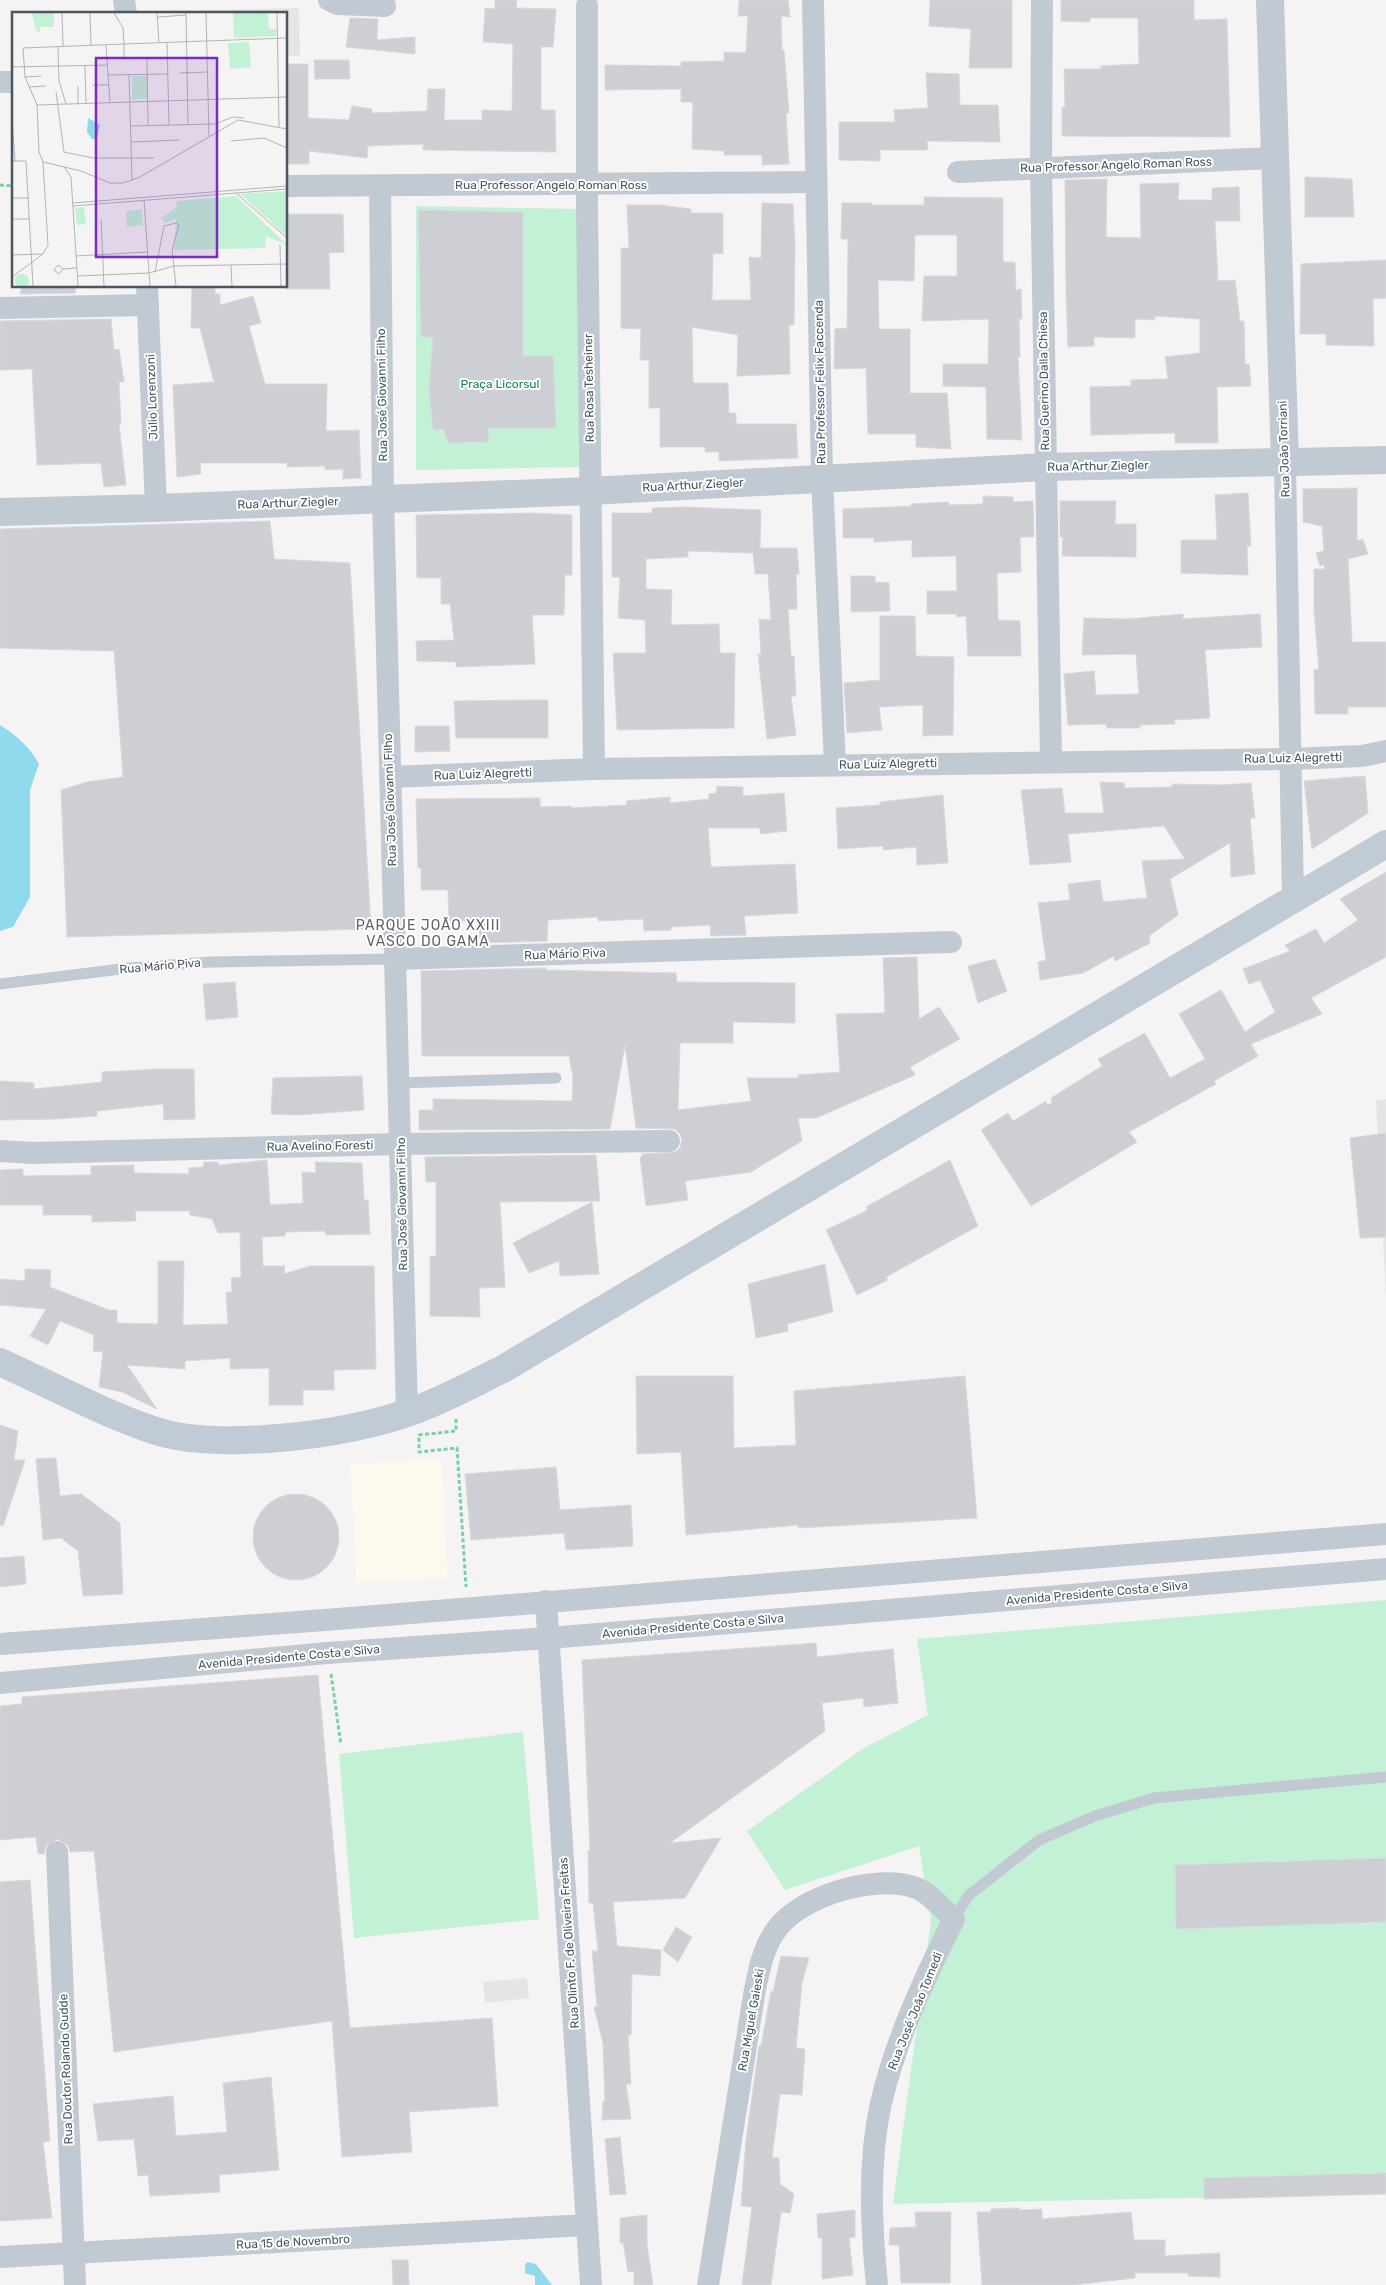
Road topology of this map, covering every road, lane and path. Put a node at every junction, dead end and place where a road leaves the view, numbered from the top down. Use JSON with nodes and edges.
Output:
{"nodes":[{"id":1,"x":329,"y":0,"type":"edge"},
{"id":2,"x":813,"y":0,"type":"edge"},
{"id":3,"x":1042,"y":0,"type":"edge"},
{"id":4,"x":1270,"y":0,"type":"edge"},
{"id":5,"x":385,"y":6,"type":"dead end"},
{"id":6,"x":587,"y":6,"type":"dead end"},
{"id":7,"x":1274,"y":158,"type":"junction"},
{"id":8,"x":1041,"y":168,"type":"junction"},
{"id":9,"x":958,"y":172,"type":"dead end"},
{"id":10,"x":816,"y":182,"type":"junction"},
{"id":11,"x":587,"y":185,"type":"junction"},
{"id":12,"x":288,"y":186,"type":"edge"},
{"id":13,"x":380,"y":186,"type":"junction"},
{"id":14,"x":148,"y":295,"type":"edge"},
{"id":15,"x":0,"y":308,"type":"edge"},
{"id":16,"x":1386,"y":460,"type":"edge"},
{"id":17,"x":1285,"y":462,"type":"junction"},
{"id":18,"x":1045,"y":467,"type":"junction"},
{"id":19,"x":822,"y":478,"type":"junction"},
{"id":20,"x":590,"y":490,"type":"junction"},
{"id":21,"x":383,"y":499,"type":"junction"},
{"id":22,"x":156,"y":508,"type":"junction"},
{"id":23,"x":0,"y":512,"type":"edge"},
{"id":24,"x":1386,"y":751,"type":"edge"},
{"id":25,"x":1292,"y":759,"type":"junction"},
{"id":26,"x":1051,"y":762,"type":"junction"},
{"id":27,"x":835,"y":764,"type":"junction"},
{"id":28,"x":594,"y":769,"type":"junction"},
{"id":29,"x":390,"y":777,"type":"junction"},
{"id":30,"x":1386,"y":844,"type":"edge"},
{"id":31,"x":1293,"y":898,"type":"junction"},
{"id":32,"x":951,"y":942,"type":"dead end"},
{"id":33,"x":395,"y":959,"type":"junction"},
{"id":34,"x":0,"y":984,"type":"edge"},
{"id":35,"x":556,"y":1078,"type":"dead end"},
{"id":36,"x":399,"y":1083,"type":"junction"},
{"id":37,"x":669,"y":1141,"type":"dead end"},
{"id":38,"x":401,"y":1144,"type":"junction"},
{"id":39,"x":0,"y":1152,"type":"edge"},
{"id":40,"x":0,"y":1362,"type":"edge"},
{"id":41,"x":456,"y":1392,"type":"junction"},
{"id":42,"x":407,"y":1413,"type":"junction"},
{"id":43,"x":1386,"y":1534,"type":"edge"},
{"id":44,"x":946,"y":1569,"type":"junction"},
{"id":45,"x":1386,"y":1570,"type":"edge"},
{"id":46,"x":546,"y":1601,"type":"junction"},
{"id":47,"x":950,"y":1605,"type":"junction"},
{"id":48,"x":467,"y":1608,"type":"junction"},
{"id":49,"x":325,"y":1620,"type":"junction"},
{"id":50,"x":549,"y":1638,"type":"junction"},
{"id":51,"x":0,"y":1644,"type":"edge"},
{"id":52,"x":327,"y":1653,"type":"junction"},
{"id":53,"x":0,"y":1683,"type":"edge"},
{"id":54,"x":341,"y":1746,"type":"dead end"},
{"id":55,"x":1386,"y":1777,"type":"edge"},
{"id":56,"x":57,"y":1852,"type":"dead end"},
{"id":57,"x":954,"y":1919,"type":"junction"},
{"id":58,"x":587,"y":2225,"type":"junction"},
{"id":59,"x":73,"y":2254,"type":"junction"},
{"id":60,"x":0,"y":2257,"type":"edge"},
{"id":61,"x":75,"y":2285,"type":"edge"},
{"id":62,"x":591,"y":2285,"type":"edge"},
{"id":63,"x":708,"y":2285,"type":"edge"},
{"id":64,"x":878,"y":2285,"type":"edge"}],
"edges":[{"from":1,"to":5,"type":"street"},
{"from":2,"to":10,"type":"street","name":"Rua Professor Felix Faccenda"},
{"from":3,"to":8,"type":"street","name":"Rua Guerino Dalla Chiesa"},
{"from":4,"to":7,"type":"street","name":"Rua João Torriani"},
{"from":6,"to":11,"type":"street","name":"Rua Rosa Tesheiner"},
{"from":7,"to":8,"type":"street","name":"Rua Professor Angelo Roman Ross"},
{"from":7,"to":17,"type":"street","name":"Rua João Torriani"},
{"from":8,"to":9,"type":"street","name":"Rua Professor Angelo Roman Ross"},
{"from":8,"to":18,"type":"street","name":"Rua Guerino Dalla Chiesa"},
{"from":10,"to":11,"type":"street","name":"Rua Professor Angelo Roman Ross"},
{"from":10,"to":19,"type":"street","name":"Rua Professor Felix Faccenda"},
{"from":11,"to":13,"type":"street","name":"Rua Professor Angelo Roman Ross"},
{"from":11,"to":20,"type":"street","name":"Rua Rosa Tesheiner"},
{"from":12,"to":13,"type":"street","name":"Rua Professor Angelo Roman Ross"},
{"from":13,"to":21,"type":"street","name":"Rua José Giovanni Filho"},
{"from":14,"to":15,"type":"street"},
{"from":14,"to":22,"type":"street","name":"Júlio Lorenzoni"},
{"from":16,"to":17,"type":"street","name":"Rua Arthur Ziegler"},
{"from":17,"to":18,"type":"street","name":"Rua Arthur Ziegler"},
{"from":17,"to":25,"type":"street","name":"Rua João Torriani"},
{"from":18,"to":19,"type":"street","name":"Rua Arthur Ziegler"},
{"from":18,"to":26,"type":"street","name":"Rua Guerino Dalla Chiesa"},
{"from":19,"to":20,"type":"street","name":"Rua Arthur Ziegler"},
{"from":19,"to":27,"type":"street","name":"Rua Professor Felix Faccenda"},
{"from":20,"to":21,"type":"street","name":"Rua Arthur Ziegler"},
{"from":20,"to":28,"type":"street","name":"Rua Rosa Tesheiner"},
{"from":21,"to":22,"type":"street","name":"Rua Arthur Ziegler"},
{"from":21,"to":29,"type":"street","name":"Rua José Giovanni Filho"},
{"from":22,"to":23,"type":"street","name":"Rua Arthur Ziegler"},
{"from":24,"to":25,"type":"street","name":"Rua Luiz Alegretti"},
{"from":25,"to":26,"type":"street","name":"Rua Luiz Alegretti"},
{"from":25,"to":31,"type":"street","name":"Rua João Torriani"},
{"from":26,"to":27,"type":"street","name":"Rua Luiz Alegretti"},
{"from":27,"to":28,"type":"street","name":"Rua Luiz Alegretti"},
{"from":28,"to":29,"type":"street","name":"Rua Luiz Alegretti"},
{"from":29,"to":33,"type":"street","name":"Rua José Giovanni Filho"},
{"from":30,"to":31,"type":"main road"},
{"from":31,"to":41,"type":"main road"},
{"from":32,"to":33,"type":"street","name":"Rua Mário Piva"},
{"from":33,"to":34,"type":"lane","name":"Rua Mário Piva"},
{"from":33,"to":36,"type":"street","name":"Rua José Giovanni Filho"},
{"from":35,"to":36,"type":"lane"},
{"from":36,"to":38,"type":"street","name":"Rua José Giovanni Filho"},
{"from":37,"to":38,"type":"street","name":"Rua Avelino Foresti"},
{"from":38,"to":39,"type":"street","name":"Rua Avelino Foresti"},
{"from":38,"to":42,"type":"street","name":"Rua José Giovanni Filho"},
{"from":40,"to":42,"type":"main road"},
{"from":41,"to":42,"type":"main road"},
{"from":41,"to":48,"type":"path"},
{"from":43,"to":44,"type":"street"},
{"from":44,"to":46,"type":"street"},
{"from":44,"to":47,"type":"street"},
{"from":45,"to":47,"type":"street","name":"Avenida Presidente Costa e Silva"},
{"from":46,"to":48,"type":"street"},
{"from":46,"to":50,"type":"street","name":"Rua Olinto F. de Oliveira Freitas"},
{"from":47,"to":50,"type":"street","name":"Avenida Presidente Costa e Silva"},
{"from":48,"to":49,"type":"street"},
{"from":49,"to":51,"type":"street"},
{"from":49,"to":52,"type":"street"},
{"from":50,"to":52,"type":"street","name":"Avenida Presidente Costa e Silva"},
{"from":50,"to":58,"type":"street","name":"Rua Olinto F. de Oliveira Freitas"},
{"from":52,"to":53,"type":"street","name":"Avenida Presidente Costa e Silva"},
{"from":52,"to":54,"type":"path"},
{"from":55,"to":57,"type":"lane"},
{"from":56,"to":59,"type":"street","name":"Rua Doutor Rolando Gudde"},
{"from":57,"to":63,"type":"street","name":"Rua Miguel Gaieski"},
{"from":57,"to":64,"type":"street","name":"Rua José João Tomedi"},
{"from":58,"to":59,"type":"street","name":"Rua 15 de Novembro"},
{"from":58,"to":62,"type":"street","name":"Rua Olinto F. de Oliveira Freitas"},
{"from":59,"to":60,"type":"street","name":"Rua 15 de Novembro"},
{"from":59,"to":61,"type":"street","name":"Rua Doutor Rolando Gudde"}]}
